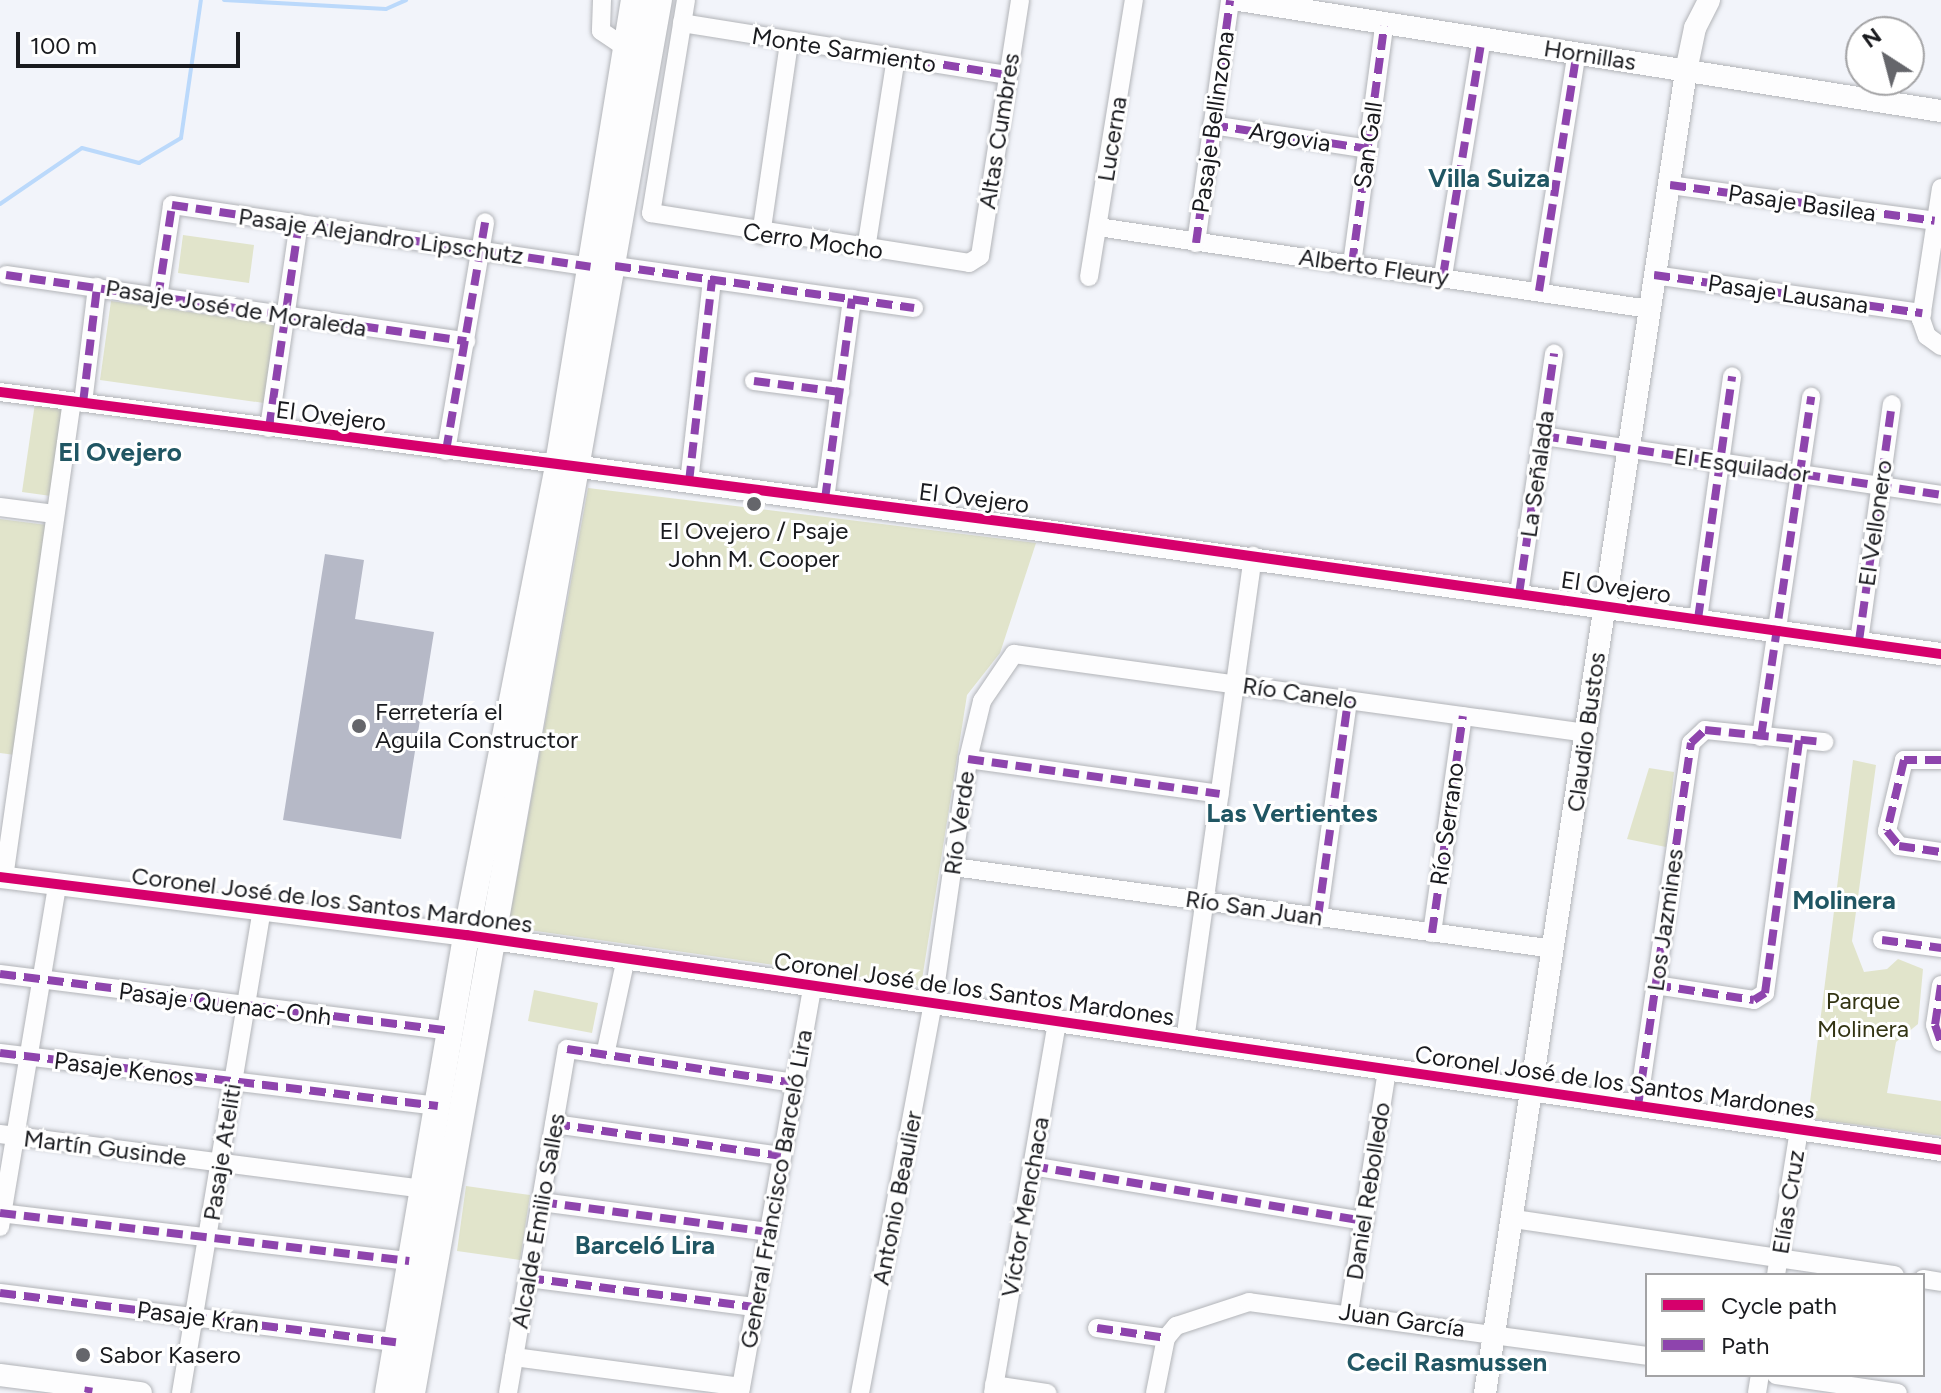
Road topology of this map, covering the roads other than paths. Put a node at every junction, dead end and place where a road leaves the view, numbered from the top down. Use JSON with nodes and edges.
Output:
{"nodes":[{"id":1,"x":602,"y":0,"type":"edge"},
{"id":2,"x":634,"y":0,"type":"edge"},
{"id":3,"x":659,"y":0,"type":"edge"},
{"id":4,"x":686,"y":0,"type":"edge"},
{"id":5,"x":1020,"y":0,"type":"edge"},
{"id":6,"x":1134,"y":0,"type":"edge"},
{"id":7,"x":1230,"y":0,"type":"edge"},
{"id":8,"x":1239,"y":0,"type":"edge"},
{"id":9,"x":1709,"y":0,"type":"edge"},
{"id":10,"x":682,"y":23,"type":"junction"},
{"id":11,"x":1384,"y":26,"type":"junction"},
{"id":12,"x":1482,"y":39,"type":"junction"},
{"id":13,"x":789,"y":42,"type":"junction"},
{"id":14,"x":626,"y":48,"type":"junction"},
{"id":15,"x":1577,"y":52,"type":"junction"},
{"id":16,"x":896,"y":57,"type":"junction"},
{"id":17,"x":1686,"y":71,"type":"junction"},
{"id":18,"x":1007,"y":75,"type":"junction"},
{"id":19,"x":1941,"y":111,"type":"edge"},
{"id":20,"x":1212,"y":125,"type":"junction"},
{"id":21,"x":1368,"y":149,"type":"junction"},
{"id":22,"x":1670,"y":185,"type":"junction"},
{"id":23,"x":1941,"y":188,"type":"edge"},
{"id":24,"x":1935,"y":221,"type":"junction"},
{"id":25,"x":485,"y":222,"type":"dead end"},
{"id":26,"x":299,"y":223,"type":"junction"},
{"id":27,"x":1098,"y":227,"type":"junction"},
{"id":28,"x":761,"y":235,"type":"junction"},
{"id":29,"x":1196,"y":243,"type":"junction"},
{"id":30,"x":866,"y":249,"type":"junction"},
{"id":31,"x":478,"y":251,"type":"junction"},
{"id":32,"x":976,"y":260,"type":"joint"},
{"id":33,"x":1352,"y":264,"type":"junction"},
{"id":34,"x":603,"y":266,"type":"junction"},
{"id":35,"x":6,"y":275,"type":"dead end"},
{"id":36,"x":1654,"y":275,"type":"junction"},
{"id":37,"x":1443,"y":276,"type":"junction"},
{"id":38,"x":1089,"y":277,"type":"dead end"},
{"id":39,"x":712,"y":280,"type":"junction"},
{"id":40,"x":97,"y":287,"type":"junction"},
{"id":41,"x":1539,"y":291,"type":"junction"},
{"id":42,"x":158,"y":298,"type":"junction"},
{"id":43,"x":852,"y":299,"type":"junction"},
{"id":44,"x":914,"y":308,"type":"dead end"},
{"id":45,"x":1649,"y":309,"type":"junction"},
{"id":46,"x":1922,"y":313,"type":"junction"},
{"id":47,"x":285,"y":317,"type":"junction"},
{"id":48,"x":466,"y":341,"type":"junction"},
{"id":49,"x":1934,"y":341,"type":"edge"},
{"id":50,"x":1554,"y":354,"type":"dead end"},
{"id":51,"x":1732,"y":376,"type":"dead end"},
{"id":52,"x":754,"y":381,"type":"dead end"},
{"id":53,"x":0,"y":392,"type":"edge"},
{"id":54,"x":840,"y":392,"type":"junction"},
{"id":55,"x":1811,"y":397,"type":"dead end"},
{"id":56,"x":77,"y":403,"type":"junction"},
{"id":57,"x":1892,"y":404,"type":"dead end"},
{"id":58,"x":269,"y":428,"type":"junction"},
{"id":59,"x":1543,"y":436,"type":"junction"},
{"id":60,"x":1629,"y":448,"type":"junction"},
{"id":61,"x":446,"y":451,"type":"junction"},
{"id":62,"x":1719,"y":462,"type":"junction"},
{"id":63,"x":569,"y":465,"type":"junction"},
{"id":64,"x":1799,"y":474,"type":"junction"},
{"id":65,"x":689,"y":482,"type":"junction"},
{"id":66,"x":1881,"y":486,"type":"junction"},
{"id":67,"x":1941,"y":495,"type":"edge"},
{"id":68,"x":825,"y":499,"type":"junction"},
{"id":69,"x":0,"y":507,"type":"edge"},
{"id":70,"x":55,"y":514,"type":"junction"},
{"id":71,"x":1253,"y":556,"type":"junction"},
{"id":72,"x":1519,"y":594,"type":"junction"},
{"id":73,"x":1604,"y":606,"type":"junction"},
{"id":74,"x":1698,"y":619,"type":"junction"},
{"id":75,"x":1776,"y":630,"type":"junction"},
{"id":76,"x":1859,"y":641,"type":"junction"},
{"id":77,"x":1940,"y":648,"type":"edge"},
{"id":78,"x":1014,"y":654,"type":"joint"},
{"id":79,"x":1235,"y":685,"type":"junction"},
{"id":80,"x":1348,"y":700,"type":"junction"},
{"id":81,"x":1463,"y":716,"type":"junction"},
{"id":82,"x":1586,"y":733,"type":"junction"},
{"id":83,"x":1761,"y":737,"type":"junction"},
{"id":84,"x":1799,"y":740,"type":"junction"},
{"id":85,"x":1824,"y":742,"type":"dead end"},
{"id":86,"x":968,"y":759,"type":"junction"},
{"id":87,"x":1941,"y":760,"type":"edge"},
{"id":88,"x":9,"y":770,"type":"edge"},
{"id":89,"x":1220,"y":794,"type":"junction"},
{"id":90,"x":1941,"y":852,"type":"edge"},
{"id":91,"x":954,"y":867,"type":"junction"},
{"id":92,"x":2,"y":878,"type":"edge"},
{"id":93,"x":57,"y":886,"type":"junction"},
{"id":94,"x":1205,"y":901,"type":"junction"},
{"id":95,"x":262,"y":911,"type":"junction"},
{"id":96,"x":1318,"y":917,"type":"junction"},
{"id":97,"x":1432,"y":933,"type":"junction"},
{"id":98,"x":479,"y":937,"type":"junction"},
{"id":99,"x":1882,"y":940,"type":"dead end"},
{"id":100,"x":1941,"y":948,"type":"edge"},
{"id":101,"x":1554,"y":949,"type":"junction"},
{"id":102,"x":626,"y":958,"type":"junction"},
{"id":103,"x":0,"y":974,"type":"edge"},
{"id":104,"x":41,"y":979,"type":"junction"},
{"id":105,"x":813,"y":985,"type":"junction"},
{"id":106,"x":1655,"y":985,"type":"junction"},
{"id":107,"x":1941,"y":985,"type":"edge"},
{"id":108,"x":933,"y":1003,"type":"junction"},
{"id":109,"x":246,"y":1008,"type":"junction"},
{"id":110,"x":1057,"y":1021,"type":"junction"},
{"id":111,"x":451,"y":1031,"type":"junction"},
{"id":112,"x":1938,"y":1037,"type":"edge"},
{"id":113,"x":1185,"y":1040,"type":"junction"},
{"id":114,"x":0,"y":1053,"type":"edge"},
{"id":115,"x":605,"y":1055,"type":"junction"},
{"id":116,"x":28,"y":1057,"type":"junction"},
{"id":117,"x":1387,"y":1069,"type":"junction"},
{"id":118,"x":233,"y":1082,"type":"junction"},
{"id":119,"x":795,"y":1083,"type":"junction"},
{"id":120,"x":1533,"y":1090,"type":"junction"},
{"id":121,"x":438,"y":1106,"type":"junction"},
{"id":122,"x":1638,"y":1106,"type":"junction"},
{"id":123,"x":554,"y":1124,"type":"junction"},
{"id":124,"x":1799,"y":1129,"type":"junction"},
{"id":125,"x":8,"y":1135,"type":"edge"},
{"id":126,"x":1941,"y":1150,"type":"edge"},
{"id":127,"x":781,"y":1156,"type":"junction"},
{"id":128,"x":220,"y":1163,"type":"junction"},
{"id":129,"x":1032,"y":1166,"type":"junction"},
{"id":130,"x":436,"y":1190,"type":"junction"},
{"id":131,"x":541,"y":1202,"type":"junction"},
{"id":132,"x":1,"y":1218,"type":"edge"},
{"id":133,"x":1514,"y":1219,"type":"junction"},
{"id":134,"x":1364,"y":1221,"type":"junction"},
{"id":135,"x":768,"y":1232,"type":"junction"},
{"id":136,"x":208,"y":1238,"type":"junction"},
{"id":137,"x":409,"y":1261,"type":"junction"},
{"id":138,"x":1777,"y":1266,"type":"edge"},
{"id":139,"x":1869,"y":1273,"type":"edge"},
{"id":140,"x":528,"y":1278,"type":"junction"},
{"id":141,"x":0,"y":1293,"type":"edge"},
{"id":142,"x":754,"y":1307,"type":"junction"},
{"id":143,"x":1349,"y":1313,"type":"junction"},
{"id":144,"x":194,"y":1317,"type":"junction"},
{"id":145,"x":1097,"y":1328,"type":"dead end"},
{"id":146,"x":1495,"y":1333,"type":"junction"},
{"id":147,"x":1166,"y":1338,"type":"junction"},
{"id":148,"x":396,"y":1342,"type":"junction"},
{"id":149,"x":1645,"y":1356,"type":"edge"},
{"id":150,"x":514,"y":1357,"type":"junction"},
{"id":151,"x":0,"y":1375,"type":"edge"},
{"id":152,"x":1790,"y":1377,"type":"edge"},
{"id":153,"x":994,"y":1389,"type":"edge"},
{"id":154,"x":89,"y":1390,"type":"edge"},
{"id":155,"x":740,"y":1390,"type":"edge"},
{"id":156,"x":141,"y":1393,"type":"edge"},
{"id":157,"x":181,"y":1393,"type":"edge"},
{"id":158,"x":388,"y":1393,"type":"edge"},
{"id":159,"x":412,"y":1393,"type":"edge"},
{"id":160,"x":508,"y":1393,"type":"edge"},
{"id":161,"x":860,"y":1393,"type":"edge"},
{"id":162,"x":1047,"y":1393,"type":"edge"},
{"id":163,"x":1155,"y":1393,"type":"edge"},
{"id":164,"x":1485,"y":1393,"type":"edge"},
{"id":165,"x":1898,"y":1393,"type":"edge"}],
"edges":[{"from":1,"to":14,"type":"street"},
{"from":2,"to":14,"type":"main road"},
{"from":3,"to":34,"type":"main road"},
{"from":4,"to":10,"type":"street"},
{"from":5,"to":18,"type":"street","name":"Altas Cumbres"},
{"from":6,"to":27,"type":"street","name":"Lucerna"},
{"from":7,"to":20,"type":"street","name":"Pasaje Bellinzona"},
{"from":8,"to":11,"type":"street","name":"Hornillas"},
{"from":9,"to":17,"type":"street","name":"Claudio Bustos"},
{"from":10,"to":13,"type":"street","name":"Monte Sarmiento"},
{"from":10,"to":28,"type":"street","name":"Cerro Mocho"},
{"from":11,"to":12,"type":"street","name":"Hornillas"},
{"from":11,"to":21,"type":"street","name":"San Gall"},
{"from":12,"to":15,"type":"street","name":"Hornillas"},
{"from":12,"to":37,"type":"street"},
{"from":13,"to":16,"type":"street","name":"Monte Sarmiento"},
{"from":13,"to":28,"type":"street"},
{"from":14,"to":34,"type":"main road"},
{"from":15,"to":17,"type":"street","name":"Hornillas"},
{"from":15,"to":41,"type":"street"},
{"from":16,"to":18,"type":"street","name":"Monte Sarmiento"},
{"from":16,"to":30,"type":"street"},
{"from":17,"to":19,"type":"street","name":"Hornillas"},
{"from":17,"to":22,"type":"street","name":"Claudio Bustos"},
{"from":18,"to":32,"type":"street","name":"Altas Cumbres"},
{"from":20,"to":21,"type":"street","name":"Argovia"},
{"from":20,"to":29,"type":"street","name":"Pasaje Bellinzona"},
{"from":21,"to":33,"type":"street","name":"San Gall"},
{"from":22,"to":24,"type":"street","name":"Pasaje Basilea"},
{"from":22,"to":36,"type":"street","name":"Claudio Bustos"},
{"from":23,"to":24,"type":"street"},
{"from":24,"to":46,"type":"street"},
{"from":25,"to":31,"type":"street"},
{"from":26,"to":31,"type":"street","name":"Pasaje Alejandro Lipschutz"},
{"from":26,"to":42,"type":"street","name":"Pasaje Alejandro Lipschutz"},
{"from":26,"to":47,"type":"street"},
{"from":27,"to":29,"type":"street","name":"Alberto Fleury"},
{"from":27,"to":38,"type":"street","name":"Lucerna"},
{"from":28,"to":30,"type":"street","name":"Cerro Mocho"},
{"from":29,"to":33,"type":"street","name":"Alberto Fleury"},
{"from":30,"to":32,"type":"street","name":"Cerro Mocho"},
{"from":31,"to":34,"type":"street","name":"Pasaje Alejandro Lipschutz"},
{"from":31,"to":48,"type":"street"},
{"from":33,"to":37,"type":"street","name":"Alberto Fleury"},
{"from":34,"to":39,"type":"street","name":"Pasaje Alejandro Lipschutz"},
{"from":34,"to":63,"type":"main road"},
{"from":35,"to":40,"type":"street","name":"Pasaje José de Moraleda"},
{"from":36,"to":45,"type":"street","name":"Claudio Bustos"},
{"from":36,"to":46,"type":"street","name":"Pasaje Lausana"},
{"from":37,"to":41,"type":"street","name":"Alberto Fleury"},
{"from":39,"to":43,"type":"street","name":"Pasaje Alejandro Lipschutz"},
{"from":39,"to":65,"type":"street"},
{"from":40,"to":42,"type":"street","name":"Pasaje José de Moraleda"},
{"from":40,"to":56,"type":"street"},
{"from":41,"to":45,"type":"street","name":"Alberto Fleury"},
{"from":42,"to":47,"type":"street","name":"Pasaje José de Moraleda"},
{"from":43,"to":44,"type":"street","name":"Pasaje Alejandro Lipschutz"},
{"from":43,"to":54,"type":"street"},
{"from":45,"to":60,"type":"street","name":"Claudio Bustos"},
{"from":46,"to":49,"type":"street"},
{"from":47,"to":48,"type":"street","name":"Pasaje José de Moraleda"},
{"from":47,"to":58,"type":"street"},
{"from":48,"to":61,"type":"street"},
{"from":50,"to":59,"type":"street","name":"La Señalada"},
{"from":51,"to":62,"type":"street"},
{"from":52,"to":54,"type":"street"},
{"from":53,"to":56,"type":"street","name":"El Ovejero"},
{"from":54,"to":68,"type":"street"},
{"from":55,"to":64,"type":"street"},
{"from":56,"to":58,"type":"street","name":"El Ovejero"},
{"from":56,"to":70,"type":"street"},
{"from":57,"to":66,"type":"street","name":"El Vellonero"},
{"from":58,"to":61,"type":"street","name":"El Ovejero"},
{"from":59,"to":60,"type":"street","name":"El Esquilador"},
{"from":59,"to":72,"type":"street","name":"La Señalada"},
{"from":60,"to":62,"type":"street","name":"El Esquilador"},
{"from":60,"to":73,"type":"street","name":"Claudio Bustos"},
{"from":61,"to":63,"type":"street","name":"El Ovejero"},
{"from":62,"to":64,"type":"street","name":"El Esquilador"},
{"from":62,"to":74,"type":"street"},
{"from":63,"to":65,"type":"street","name":"El Ovejero"},
{"from":63,"to":98,"type":"main road"},
{"from":64,"to":66,"type":"street","name":"El Esquilador"},
{"from":64,"to":75,"type":"street"},
{"from":65,"to":68,"type":"street","name":"El Ovejero"},
{"from":66,"to":67,"type":"street","name":"El Esquilador"},
{"from":66,"to":76,"type":"street","name":"El Vellonero"},
{"from":68,"to":71,"type":"street","name":"El Ovejero"},
{"from":69,"to":70,"type":"street"},
{"from":70,"to":88,"type":"street"},
{"from":71,"to":72,"type":"street","name":"El Ovejero"},
{"from":71,"to":79,"type":"street"},
{"from":72,"to":73,"type":"street","name":"El Ovejero"},
{"from":73,"to":74,"type":"street","name":"El Ovejero"},
{"from":73,"to":82,"type":"street","name":"Claudio Bustos"},
{"from":74,"to":75,"type":"street","name":"El Ovejero"},
{"from":75,"to":76,"type":"street","name":"El Ovejero"},
{"from":75,"to":83,"type":"street"},
{"from":76,"to":77,"type":"street","name":"El Ovejero"},
{"from":78,"to":79,"type":"street","name":"Río Canelo"},
{"from":78,"to":86,"type":"street","name":"Río Verde"},
{"from":79,"to":80,"type":"street","name":"Río Canelo"},
{"from":79,"to":89,"type":"street"},
{"from":80,"to":81,"type":"street","name":"Río Canelo"},
{"from":80,"to":96,"type":"street"},
{"from":81,"to":82,"type":"street","name":"Río Canelo"},
{"from":81,"to":97,"type":"street","name":"Río Serrano"},
{"from":82,"to":101,"type":"street","name":"Claudio Bustos"},
{"from":83,"to":84,"type":"street"},
{"from":83,"to":106,"type":"street","name":"Los Jazmines"},
{"from":84,"to":85,"type":"street"},
{"from":84,"to":106,"type":"street"},
{"from":86,"to":89,"type":"street"},
{"from":86,"to":91,"type":"street","name":"Río Verde"},
{"from":87,"to":90,"type":"street"},
{"from":88,"to":92,"type":"street"},
{"from":89,"to":94,"type":"street"},
{"from":91,"to":94,"type":"street","name":"Río San Juan"},
{"from":91,"to":108,"type":"street","name":"Río Verde"},
{"from":92,"to":93,"type":"street","name":"Coronel José de los Santos Mardones"},
{"from":93,"to":95,"type":"street","name":"Coronel José de los Santos Mardones"},
{"from":93,"to":104,"type":"street"},
{"from":94,"to":96,"type":"street","name":"Río San Juan"},
{"from":94,"to":113,"type":"street"},
{"from":95,"to":98,"type":"street","name":"Coronel José de los Santos Mardones"},
{"from":95,"to":109,"type":"street","name":"Pasaje Ateliti"},
{"from":96,"to":97,"type":"street","name":"Río San Juan"},
{"from":97,"to":101,"type":"street","name":"Río San Juan"},
{"from":98,"to":102,"type":"street","name":"Coronel José de los Santos Mardones"},
{"from":98,"to":111,"type":"main road"},
{"from":98,"to":130,"type":"main road"},
{"from":99,"to":100,"type":"street"},
{"from":101,"to":120,"type":"street","name":"Claudio Bustos"},
{"from":102,"to":105,"type":"street","name":"Coronel José de los Santos Mardones"},
{"from":102,"to":115,"type":"street"},
{"from":103,"to":104,"type":"street","name":"Pasaje Quenac-Onh"},
{"from":104,"to":109,"type":"street","name":"Pasaje Quenac-Onh"},
{"from":104,"to":116,"type":"street"},
{"from":105,"to":108,"type":"street","name":"Coronel José de los Santos Mardones"},
{"from":105,"to":119,"type":"street","name":"General Francisco Barceló Lira"},
{"from":106,"to":122,"type":"street","name":"Los Jazmines"},
{"from":107,"to":112,"type":"street"},
{"from":108,"to":110,"type":"street","name":"Coronel José de los Santos Mardones"},
{"from":108,"to":161,"type":"street","name":"Antonio Beaulier"},
{"from":109,"to":111,"type":"street","name":"Pasaje Quenac-Onh"},
{"from":109,"to":118,"type":"street","name":"Pasaje Ateliti"},
{"from":110,"to":113,"type":"street","name":"Coronel José de los Santos Mardones"},
{"from":110,"to":129,"type":"street","name":"Víctor Menchaca"},
{"from":111,"to":121,"type":"main road"},
{"from":113,"to":117,"type":"street","name":"Coronel José de los Santos Mardones"},
{"from":114,"to":116,"type":"street","name":"Pasaje Kenos"},
{"from":115,"to":119,"type":"street"},
{"from":115,"to":123,"type":"street","name":"Alcalde Emilio Salles"},
{"from":116,"to":118,"type":"street","name":"Pasaje Kenos"},
{"from":116,"to":125,"type":"street"},
{"from":117,"to":120,"type":"street","name":"Coronel José de los Santos Mardones"},
{"from":117,"to":134,"type":"street","name":"Daniel Rebolledo"},
{"from":118,"to":121,"type":"street","name":"Pasaje Kenos"},
{"from":118,"to":128,"type":"street","name":"Pasaje Ateliti"},
{"from":119,"to":127,"type":"street","name":"General Francisco Barceló Lira"},
{"from":120,"to":122,"type":"street","name":"Coronel José de los Santos Mardones"},
{"from":120,"to":133,"type":"street","name":"Claudio Bustos"},
{"from":121,"to":130,"type":"main road"},
{"from":122,"to":124,"type":"street","name":"Coronel José de los Santos Mardones"},
{"from":123,"to":127,"type":"street"},
{"from":123,"to":131,"type":"street","name":"Alcalde Emilio Salles"},
{"from":124,"to":126,"type":"street","name":"Coronel José de los Santos Mardones"},
{"from":124,"to":138,"type":"street","name":"Elías Cruz"},
{"from":125,"to":128,"type":"street","name":"Martín Gusinde"},
{"from":125,"to":132,"type":"street"},
{"from":127,"to":135,"type":"street","name":"General Francisco Barceló Lira"},
{"from":128,"to":130,"type":"street","name":"Martín Gusinde"},
{"from":128,"to":136,"type":"street","name":"Pasaje Ateliti"},
{"from":129,"to":134,"type":"street"},
{"from":129,"to":153,"type":"street","name":"Víctor Menchaca"},
{"from":130,"to":137,"type":"main road"},
{"from":130,"to":159,"type":"main road"},
{"from":131,"to":135,"type":"street"},
{"from":131,"to":140,"type":"street","name":"Alcalde Emilio Salles"},
{"from":132,"to":136,"type":"street"},
{"from":133,"to":138,"type":"street"},
{"from":133,"to":146,"type":"street","name":"Claudio Bustos"},
{"from":134,"to":143,"type":"street","name":"Daniel Rebolledo"},
{"from":135,"to":142,"type":"street","name":"General Francisco Barceló Lira"},
{"from":136,"to":137,"type":"street"},
{"from":136,"to":144,"type":"street","name":"Pasaje Ateliti"},
{"from":137,"to":148,"type":"main road"},
{"from":138,"to":139,"type":"street"},
{"from":140,"to":142,"type":"street"},
{"from":140,"to":150,"type":"street","name":"Alcalde Emilio Salles"},
{"from":141,"to":144,"type":"street","name":"Pasaje Kran"},
{"from":142,"to":155,"type":"street","name":"General Francisco Barceló Lira"},
{"from":143,"to":146,"type":"street","name":"Juan García"},
{"from":143,"to":147,"type":"street","name":"Juan García"},
{"from":144,"to":148,"type":"street","name":"Pasaje Kran"},
{"from":144,"to":157,"type":"street","name":"Pasaje Ateliti"},
{"from":145,"to":147,"type":"street"},
{"from":146,"to":149,"type":"street","name":"Juan García"},
{"from":146,"to":164,"type":"street","name":"Claudio Bustos"},
{"from":147,"to":163,"type":"street"},
{"from":148,"to":158,"type":"main road"},
{"from":150,"to":155,"type":"street"},
{"from":150,"to":160,"type":"street","name":"Alcalde Emilio Salles"},
{"from":151,"to":154,"type":"street"},
{"from":152,"to":165,"type":"street"},
{"from":153,"to":162,"type":"street"},
{"from":154,"to":156,"type":"street"}]}
